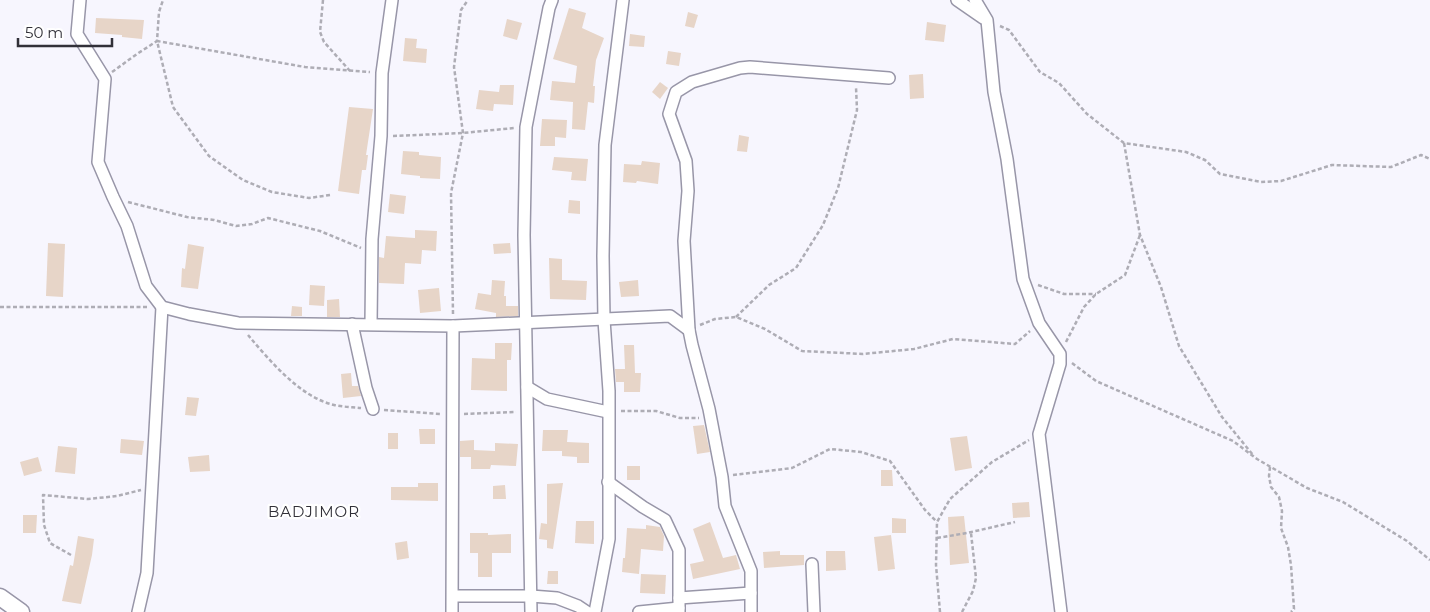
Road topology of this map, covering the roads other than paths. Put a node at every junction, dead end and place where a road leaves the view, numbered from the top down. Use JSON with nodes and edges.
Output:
{"nodes":[{"id":1,"x":80,"y":0,"type":"edge"},
{"id":2,"x":392,"y":0,"type":"edge"},
{"id":3,"x":552,"y":0,"type":"edge"},
{"id":4,"x":622,"y":0,"type":"edge"},
{"id":5,"x":957,"y":0,"type":"edge"},
{"id":6,"x":975,"y":0,"type":"edge"},
{"id":7,"x":987,"y":20,"type":"junction"},
{"id":8,"x":889,"y":78,"type":"dead end"},
{"id":9,"x":162,"y":307,"type":"junction"},
{"id":10,"x":604,"y":320,"type":"junction"},
{"id":11,"x":526,"y":323,"type":"junction"},
{"id":12,"x":352,"y":324,"type":"junction"},
{"id":13,"x":371,"y":324,"type":"junction"},
{"id":14,"x":454,"y":326,"type":"junction"},
{"id":15,"x":689,"y":330,"type":"junction"},
{"id":16,"x":527,"y":387,"type":"junction"},
{"id":17,"x":373,"y":409,"type":"dead end"},
{"id":18,"x":608,"y":412,"type":"junction"},
{"id":19,"x":608,"y":482,"type":"junction"},
{"id":20,"x":812,"y":564,"type":"dead end"},
{"id":21,"x":751,"y":593,"type":"junction"},
{"id":22,"x":0,"y":596,"type":"edge"},
{"id":23,"x":453,"y":596,"type":"junction"},
{"id":24,"x":531,"y":596,"type":"junction"},
{"id":25,"x":679,"y":606,"type":"edge"},
{"id":26,"x":21,"y":612,"type":"edge"},
{"id":27,"x":138,"y":612,"type":"edge"},
{"id":28,"x":452,"y":612,"type":"edge"},
{"id":29,"x":531,"y":612,"type":"edge"},
{"id":30,"x":587,"y":612,"type":"edge"},
{"id":31,"x":595,"y":612,"type":"edge"},
{"id":32,"x":639,"y":612,"type":"edge"},
{"id":33,"x":751,"y":612,"type":"edge"},
{"id":34,"x":814,"y":612,"type":"edge"},
{"id":35,"x":1061,"y":612,"type":"edge"}],
"edges":[{"from":1,"to":9,"type":"street"},
{"from":2,"to":13,"type":"street"},
{"from":3,"to":11,"type":"street"},
{"from":4,"to":10,"type":"street"},
{"from":5,"to":7,"type":"street"},
{"from":6,"to":7,"type":"street"},
{"from":7,"to":35,"type":"street"},
{"from":8,"to":15,"type":"street"},
{"from":9,"to":12,"type":"street"},
{"from":9,"to":27,"type":"street"},
{"from":10,"to":11,"type":"street"},
{"from":10,"to":15,"type":"street"},
{"from":10,"to":18,"type":"street"},
{"from":11,"to":14,"type":"street"},
{"from":11,"to":16,"type":"street"},
{"from":12,"to":13,"type":"street"},
{"from":12,"to":17,"type":"street"},
{"from":13,"to":14,"type":"street"},
{"from":14,"to":23,"type":"street"},
{"from":15,"to":21,"type":"street"},
{"from":16,"to":18,"type":"street"},
{"from":16,"to":24,"type":"street"},
{"from":18,"to":19,"type":"street"},
{"from":19,"to":25,"type":"street"},
{"from":19,"to":31,"type":"street"},
{"from":20,"to":34,"type":"street"},
{"from":21,"to":25,"type":"street"},
{"from":21,"to":33,"type":"street"},
{"from":22,"to":26,"type":"main road"},
{"from":23,"to":24,"type":"street"},
{"from":23,"to":28,"type":"street"},
{"from":24,"to":29,"type":"street"},
{"from":24,"to":30,"type":"street"},
{"from":25,"to":32,"type":"street"}]}
